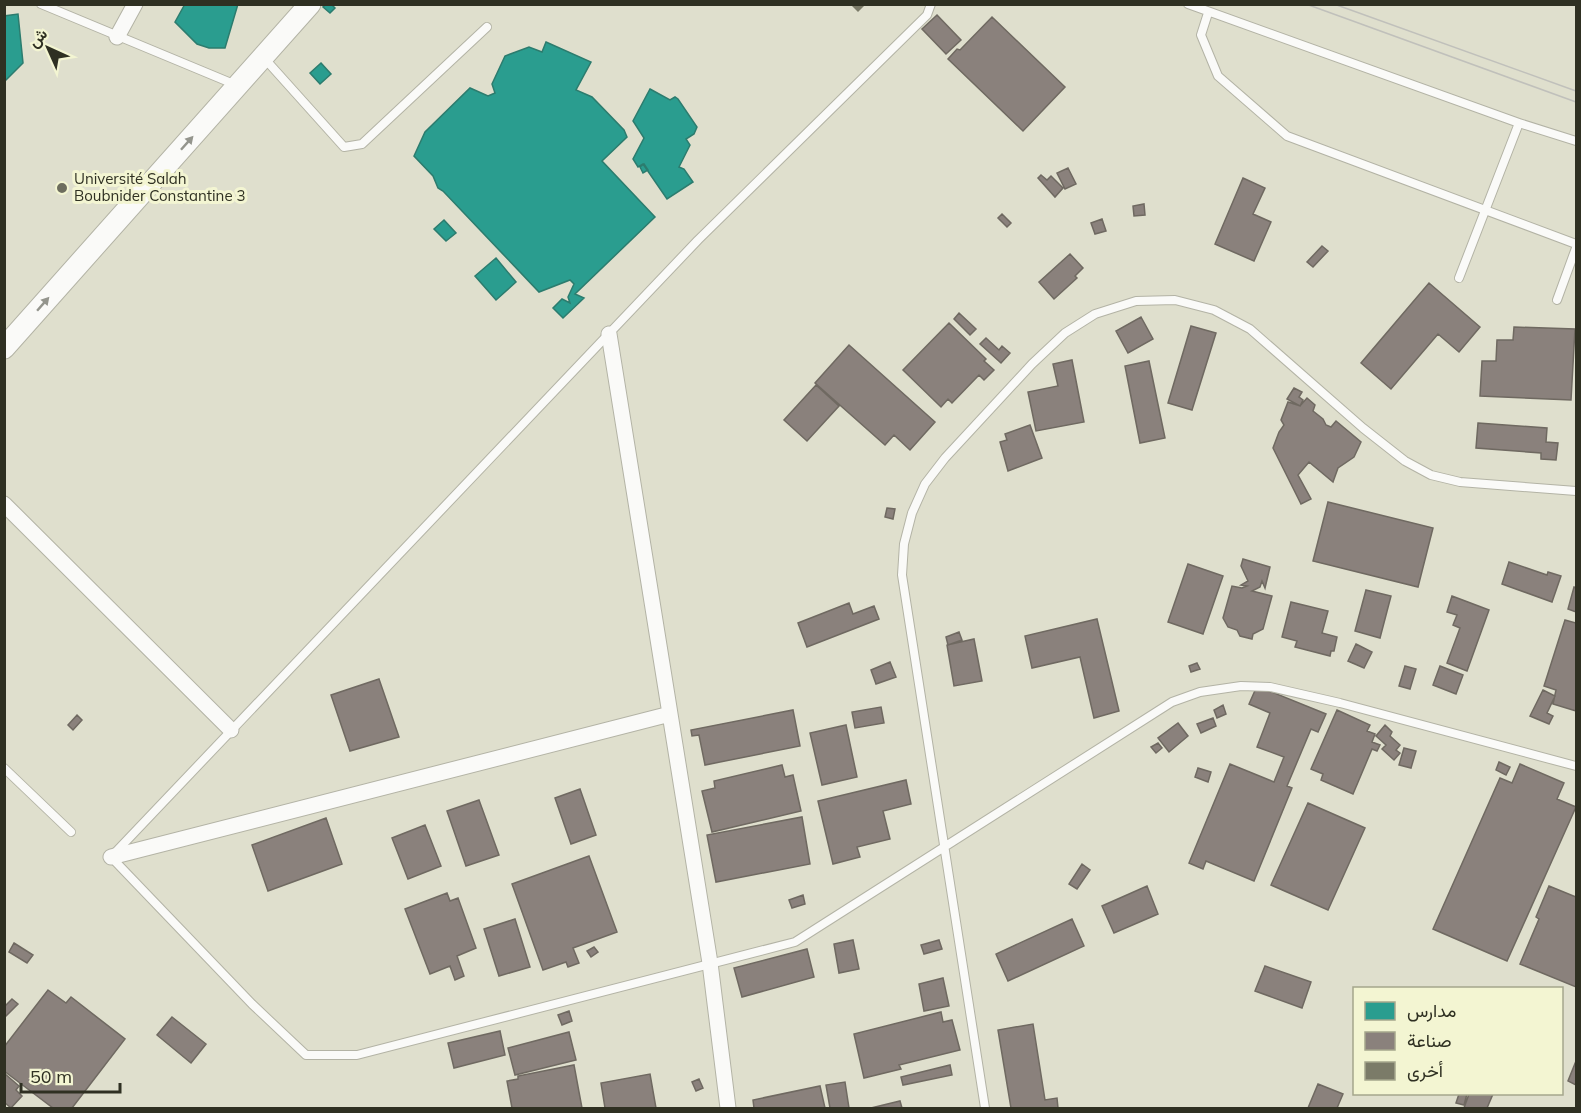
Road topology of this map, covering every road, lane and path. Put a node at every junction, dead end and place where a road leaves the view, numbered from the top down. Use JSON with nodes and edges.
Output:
{"nodes":[{"id":1,"x":41,"y":4,"type":"edge"},
{"id":2,"x":135,"y":4,"type":"edge"},
{"id":3,"x":310,"y":4,"type":"edge"},
{"id":4,"x":931,"y":4,"type":"edge"},
{"id":5,"x":1188,"y":4,"type":"edge"},
{"id":6,"x":1208,"y":13,"type":"junction"},
{"id":7,"x":487,"y":27,"type":"dead end"},
{"id":8,"x":117,"y":37,"type":"junction"},
{"id":9,"x":263,"y":58,"type":"junction"},
{"id":10,"x":238,"y":86,"type":"junction"},
{"id":11,"x":1519,"y":123,"type":"junction"},
{"id":12,"x":1576,"y":141,"type":"edge"},
{"id":13,"x":1486,"y":210,"type":"junction"},
{"id":14,"x":1576,"y":246,"type":"edge"},
{"id":15,"x":1460,"y":278,"type":"dead end"},
{"id":16,"x":1557,"y":300,"type":"dead end"},
{"id":17,"x":609,"y":334,"type":"junction"},
{"id":18,"x":4,"y":348,"type":"edge"},
{"id":19,"x":1576,"y":491,"type":"edge"},
{"id":20,"x":4,"y":504,"type":"edge"},
{"id":21,"x":670,"y":714,"type":"junction"},
{"id":22,"x":231,"y":730,"type":"junction"},
{"id":23,"x":1576,"y":766,"type":"edge"},
{"id":24,"x":4,"y":768,"type":"edge"},
{"id":25,"x":71,"y":832,"type":"dead end"},
{"id":26,"x":945,"y":847,"type":"junction"},
{"id":27,"x":111,"y":857,"type":"junction"},
{"id":28,"x":710,"y":963,"type":"junction"},
{"id":29,"x":728,"y":1108,"type":"edge"},
{"id":30,"x":985,"y":1108,"type":"edge"}],
"edges":[{"from":1,"to":8,"type":"lane"},
{"from":2,"to":8,"type":"street"},
{"from":3,"to":9,"type":"main road"},
{"from":4,"to":17,"type":"lane"},
{"from":5,"to":6,"type":"lane"},
{"from":6,"to":11,"type":"lane"},
{"from":6,"to":13,"type":"lane"},
{"from":7,"to":9,"type":"lane"},
{"from":8,"to":10,"type":"lane"},
{"from":9,"to":10,"type":"main road"},
{"from":18,"to":10,"type":"main road","one_way":true},
{"from":11,"to":12,"type":"lane"},
{"from":11,"to":13,"type":"lane"},
{"from":13,"to":14,"type":"lane"},
{"from":13,"to":15,"type":"lane"},
{"from":14,"to":16,"type":"lane"},
{"from":17,"to":21,"type":"street"},
{"from":17,"to":22,"type":"lane"},
{"from":19,"to":26,"type":"lane"},
{"from":20,"to":22,"type":"street"},
{"from":21,"to":27,"type":"street"},
{"from":21,"to":28,"type":"street"},
{"from":22,"to":27,"type":"lane"},
{"from":23,"to":26,"type":"lane"},
{"from":24,"to":25,"type":"lane"},
{"from":26,"to":28,"type":"lane"},
{"from":26,"to":30,"type":"lane"},
{"from":27,"to":28,"type":"lane"},
{"from":28,"to":29,"type":"street"}]}
